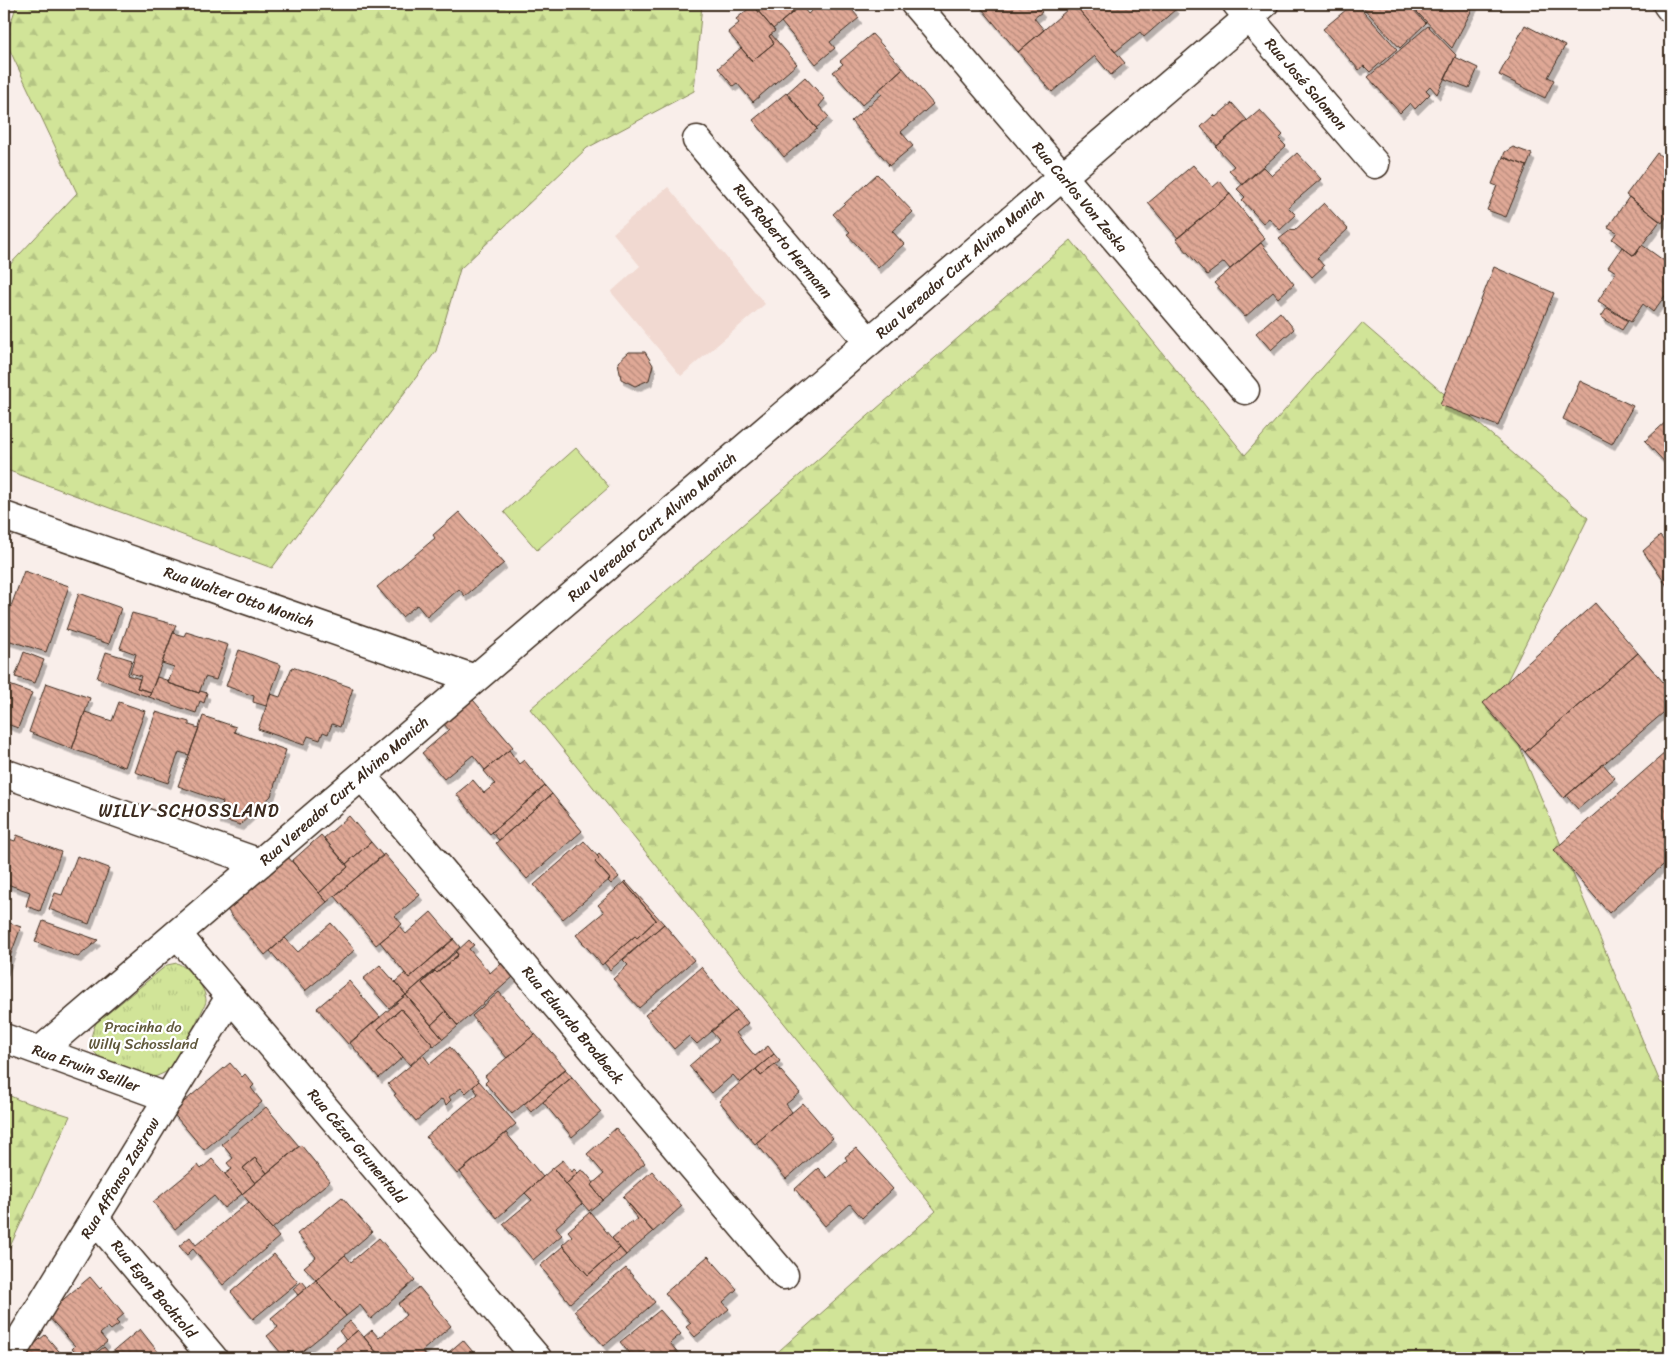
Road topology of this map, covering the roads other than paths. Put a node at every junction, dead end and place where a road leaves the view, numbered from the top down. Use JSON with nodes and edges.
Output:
{"nodes":[{"id":1,"x":915,"y":4,"type":"edge"},
{"id":2,"x":1667,"y":4,"type":"edge"},
{"id":3,"x":1250,"y":8,"type":"edge"},
{"id":4,"x":1670,"y":8,"type":"edge"},
{"id":5,"x":697,"y":140,"type":"dead end"},
{"id":6,"x":1375,"y":164,"type":"dead end"},
{"id":7,"x":1062,"y":176,"type":"junction"},
{"id":8,"x":869,"y":342,"type":"junction"},
{"id":9,"x":1244,"y":390,"type":"dead end"},
{"id":10,"x":4,"y":516,"type":"edge"},
{"id":11,"x":475,"y":679,"type":"junction"},
{"id":12,"x":4,"y":773,"type":"edge"},
{"id":13,"x":362,"y":776,"type":"junction"},
{"id":14,"x":260,"y":863,"type":"junction"},
{"id":15,"x":177,"y":934,"type":"junction"},
{"id":16,"x":230,"y":997,"type":"junction"},
{"id":17,"x":4,"y":1038,"type":"edge"},
{"id":18,"x":40,"y":1051,"type":"junction"},
{"id":19,"x":168,"y":1098,"type":"junction"},
{"id":20,"x":95,"y":1219,"type":"junction"},
{"id":21,"x":784,"y":1275,"type":"dead end"},
{"id":22,"x":9,"y":1358,"type":"edge"},
{"id":23,"x":213,"y":1358,"type":"edge"},
{"id":24,"x":537,"y":1358,"type":"edge"}],
"edges":[{"from":1,"to":7,"type":"street","name":"Rua Carlos Von Zeska"},
{"from":2,"to":4,"type":"street"},
{"from":3,"to":6,"type":"street","name":"Rua José Salomon"},
{"from":3,"to":7,"type":"street","name":"Rua Vereador Curt Alvino Monich"},
{"from":5,"to":8,"type":"street","name":"Rua Roberto Hermann"},
{"from":7,"to":8,"type":"street","name":"Rua Vereador Curt Alvino Monich"},
{"from":7,"to":9,"type":"street","name":"Rua Carlos Von Zeska"},
{"from":8,"to":11,"type":"street","name":"Rua Vereador Curt Alvino Monich"},
{"from":10,"to":11,"type":"street","name":"Rua Walter Otto Monich"},
{"from":11,"to":13,"type":"street","name":"Rua Vereador Curt Alvino Monich"},
{"from":12,"to":14,"type":"street"},
{"from":13,"to":14,"type":"street","name":"Rua Vereador Curt Alvino Monich"},
{"from":13,"to":21,"type":"street","name":"Rua Eduardo Brodbeck"},
{"from":14,"to":15,"type":"street","name":"Rua Vereador Curt Alvino Monich"},
{"from":15,"to":16,"type":"street","name":"Rua Cézar Grunentald"},
{"from":15,"to":18,"type":"street","name":"Rua Vereador Curt Alvino Monich"},
{"from":16,"to":19,"type":"street","name":"Rua Affonso Zastrow"},
{"from":16,"to":24,"type":"street","name":"Rua Cézar Grunentald"},
{"from":17,"to":18,"type":"street","name":"Rua Erwin Seiller"},
{"from":18,"to":19,"type":"street","name":"Rua Erwin Seiller"},
{"from":19,"to":20,"type":"street","name":"Rua Affonso Zastrow"},
{"from":20,"to":22,"type":"street","name":"Rua Affonso Zastrow"},
{"from":20,"to":23,"type":"street","name":"Rua Egon Bachtold"}]}
